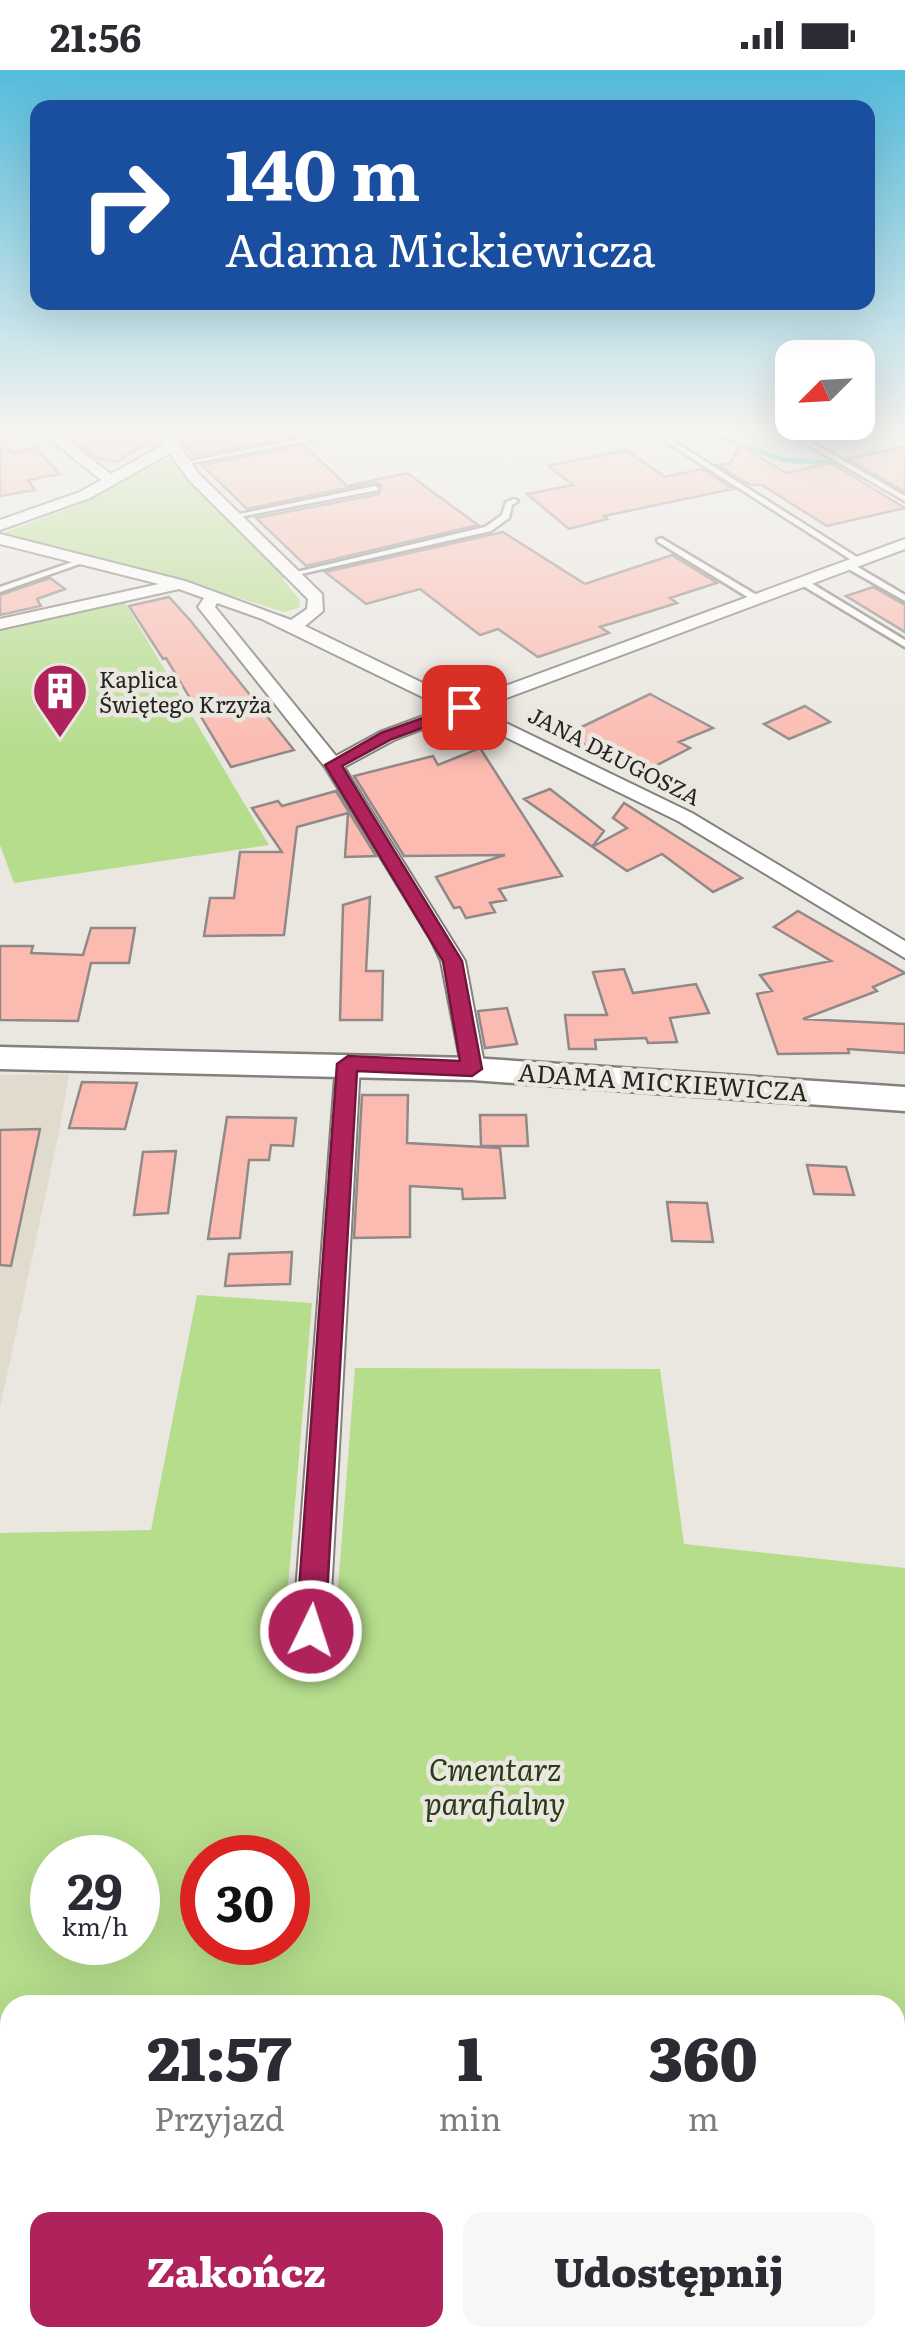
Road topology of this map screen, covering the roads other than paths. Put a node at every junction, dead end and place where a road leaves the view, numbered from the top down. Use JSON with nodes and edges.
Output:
{"nodes":[{"id":1,"x":5,"y":540,"type":"edge"},
{"id":2,"x":258,"y":540,"type":"edge"},
{"id":3,"x":439,"y":540,"type":"edge"},
{"id":4,"x":661,"y":540,"type":"dead end"},
{"id":5,"x":818,"y":540,"type":"edge"},
{"id":6,"x":905,"y":544,"type":"edge"},
{"id":7,"x":86,"y":560,"type":"junction"},
{"id":8,"x":853,"y":563,"type":"junction"},
{"id":9,"x":292,"y":574,"type":"junction"},
{"id":10,"x":803,"y":582,"type":"junction"},
{"id":11,"x":178,"y":584,"type":"junction"},
{"id":12,"x":0,"y":590,"type":"edge"},
{"id":13,"x":214,"y":595,"type":"junction"},
{"id":14,"x":757,"y":599,"type":"junction"},
{"id":15,"x":905,"y":599,"type":"edge"},
{"id":16,"x":0,"y":624,"type":"edge"},
{"id":17,"x":292,"y":627,"type":"junction"},
{"id":18,"x":905,"y":644,"type":"edge"},
{"id":19,"x":464,"y":707,"type":"junction"},
{"id":20,"x":333,"y":765,"type":"junction"},
{"id":21,"x":905,"y":951,"type":"edge"},
{"id":22,"x":0,"y":1058,"type":"edge"},
{"id":23,"x":348,"y":1064,"type":"junction"},
{"id":24,"x":472,"y":1069,"type":"junction"},
{"id":25,"x":905,"y":1099,"type":"edge"},
{"id":26,"x":311,"y":1631,"type":"dead end"}],
"edges":[{"from":1,"to":7,"type":"street","name":"JANA DŁUGOSZA"},
{"from":2,"to":9,"type":"street"},
{"from":3,"to":9,"type":"lane"},
{"from":4,"to":14,"type":"lane"},
{"from":5,"to":8,"type":"lane"},
{"from":6,"to":8,"type":"street"},
{"from":7,"to":11,"type":"street","name":"JANA DŁUGOSZA"},
{"from":7,"to":12,"type":"lane"},
{"from":8,"to":10,"type":"street"},
{"from":8,"to":15,"type":"lane"},
{"from":9,"to":17,"type":"street"},
{"from":10,"to":14,"type":"street"},
{"from":10,"to":18,"type":"lane"},
{"from":11,"to":13,"type":"street","name":"JANA DŁUGOSZA"},
{"from":11,"to":16,"type":"street"},
{"from":13,"to":17,"type":"street","name":"JANA DŁUGOSZA"},
{"from":13,"to":20,"type":"street"},
{"from":14,"to":19,"type":"street"},
{"from":17,"to":19,"type":"street","name":"JANA DŁUGOSZA"},
{"from":19,"to":20,"type":"street"},
{"from":19,"to":21,"type":"street","name":"JANA DŁUGOSZA"},
{"from":20,"to":24,"type":"street"},
{"from":22,"to":23,"type":"street","name":"ADAMA MICKIEWICZA"},
{"from":23,"to":24,"type":"street","name":"ADAMA MICKIEWICZA"},
{"from":23,"to":26,"type":"street"},
{"from":24,"to":25,"type":"street","name":"ADAMA MICKIEWICZA"}]}
